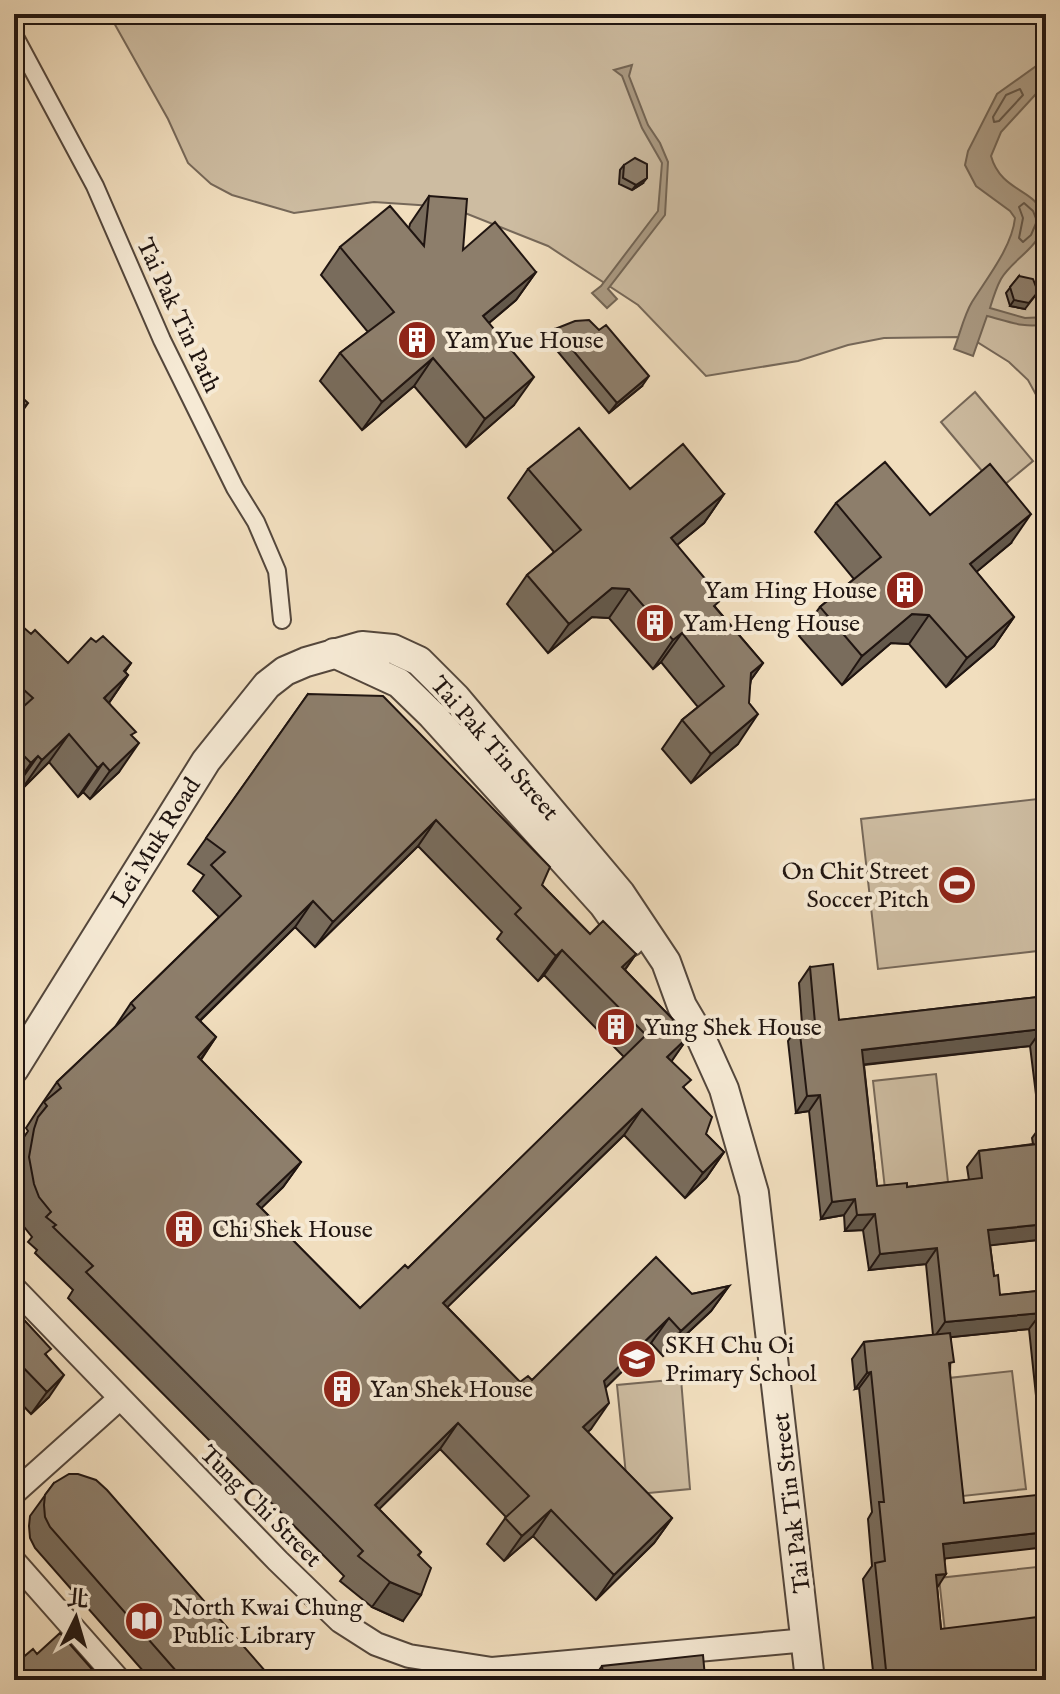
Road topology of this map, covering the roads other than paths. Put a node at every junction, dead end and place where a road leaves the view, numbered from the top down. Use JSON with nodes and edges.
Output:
{"nodes":[{"id":1,"x":14,"y":35,"type":"edge"},
{"id":2,"x":282,"y":620,"type":"dead end"},
{"id":3,"x":334,"y":653,"type":"joint"},
{"id":4,"x":14,"y":1069,"type":"edge"},
{"id":5,"x":14,"y":1288,"type":"edge"},
{"id":6,"x":119,"y":1399,"type":"junction"},
{"id":7,"x":14,"y":1493,"type":"edge"},
{"id":8,"x":14,"y":1561,"type":"edge"},
{"id":9,"x":807,"y":1640,"type":"junction"},
{"id":10,"x":119,"y":1680,"type":"edge"},
{"id":11,"x":810,"y":1680,"type":"edge"}],
"edges":[{"from":1,"to":2,"type":"street","name":"Tai Pak Tin Path"},
{"from":3,"to":4,"type":"street","name":"Lei Muk Road"},
{"from":3,"to":9,"type":"street","name":"Tai Pak Tin Street"},
{"from":5,"to":6,"type":"street","name":"Tung Chi Street"},
{"from":6,"to":7,"type":"street"},
{"from":6,"to":9,"type":"street","name":"Tung Chi Street"},
{"from":8,"to":10,"type":"street"},
{"from":9,"to":11,"type":"street","name":"Tai Pak Tin Street"}]}
